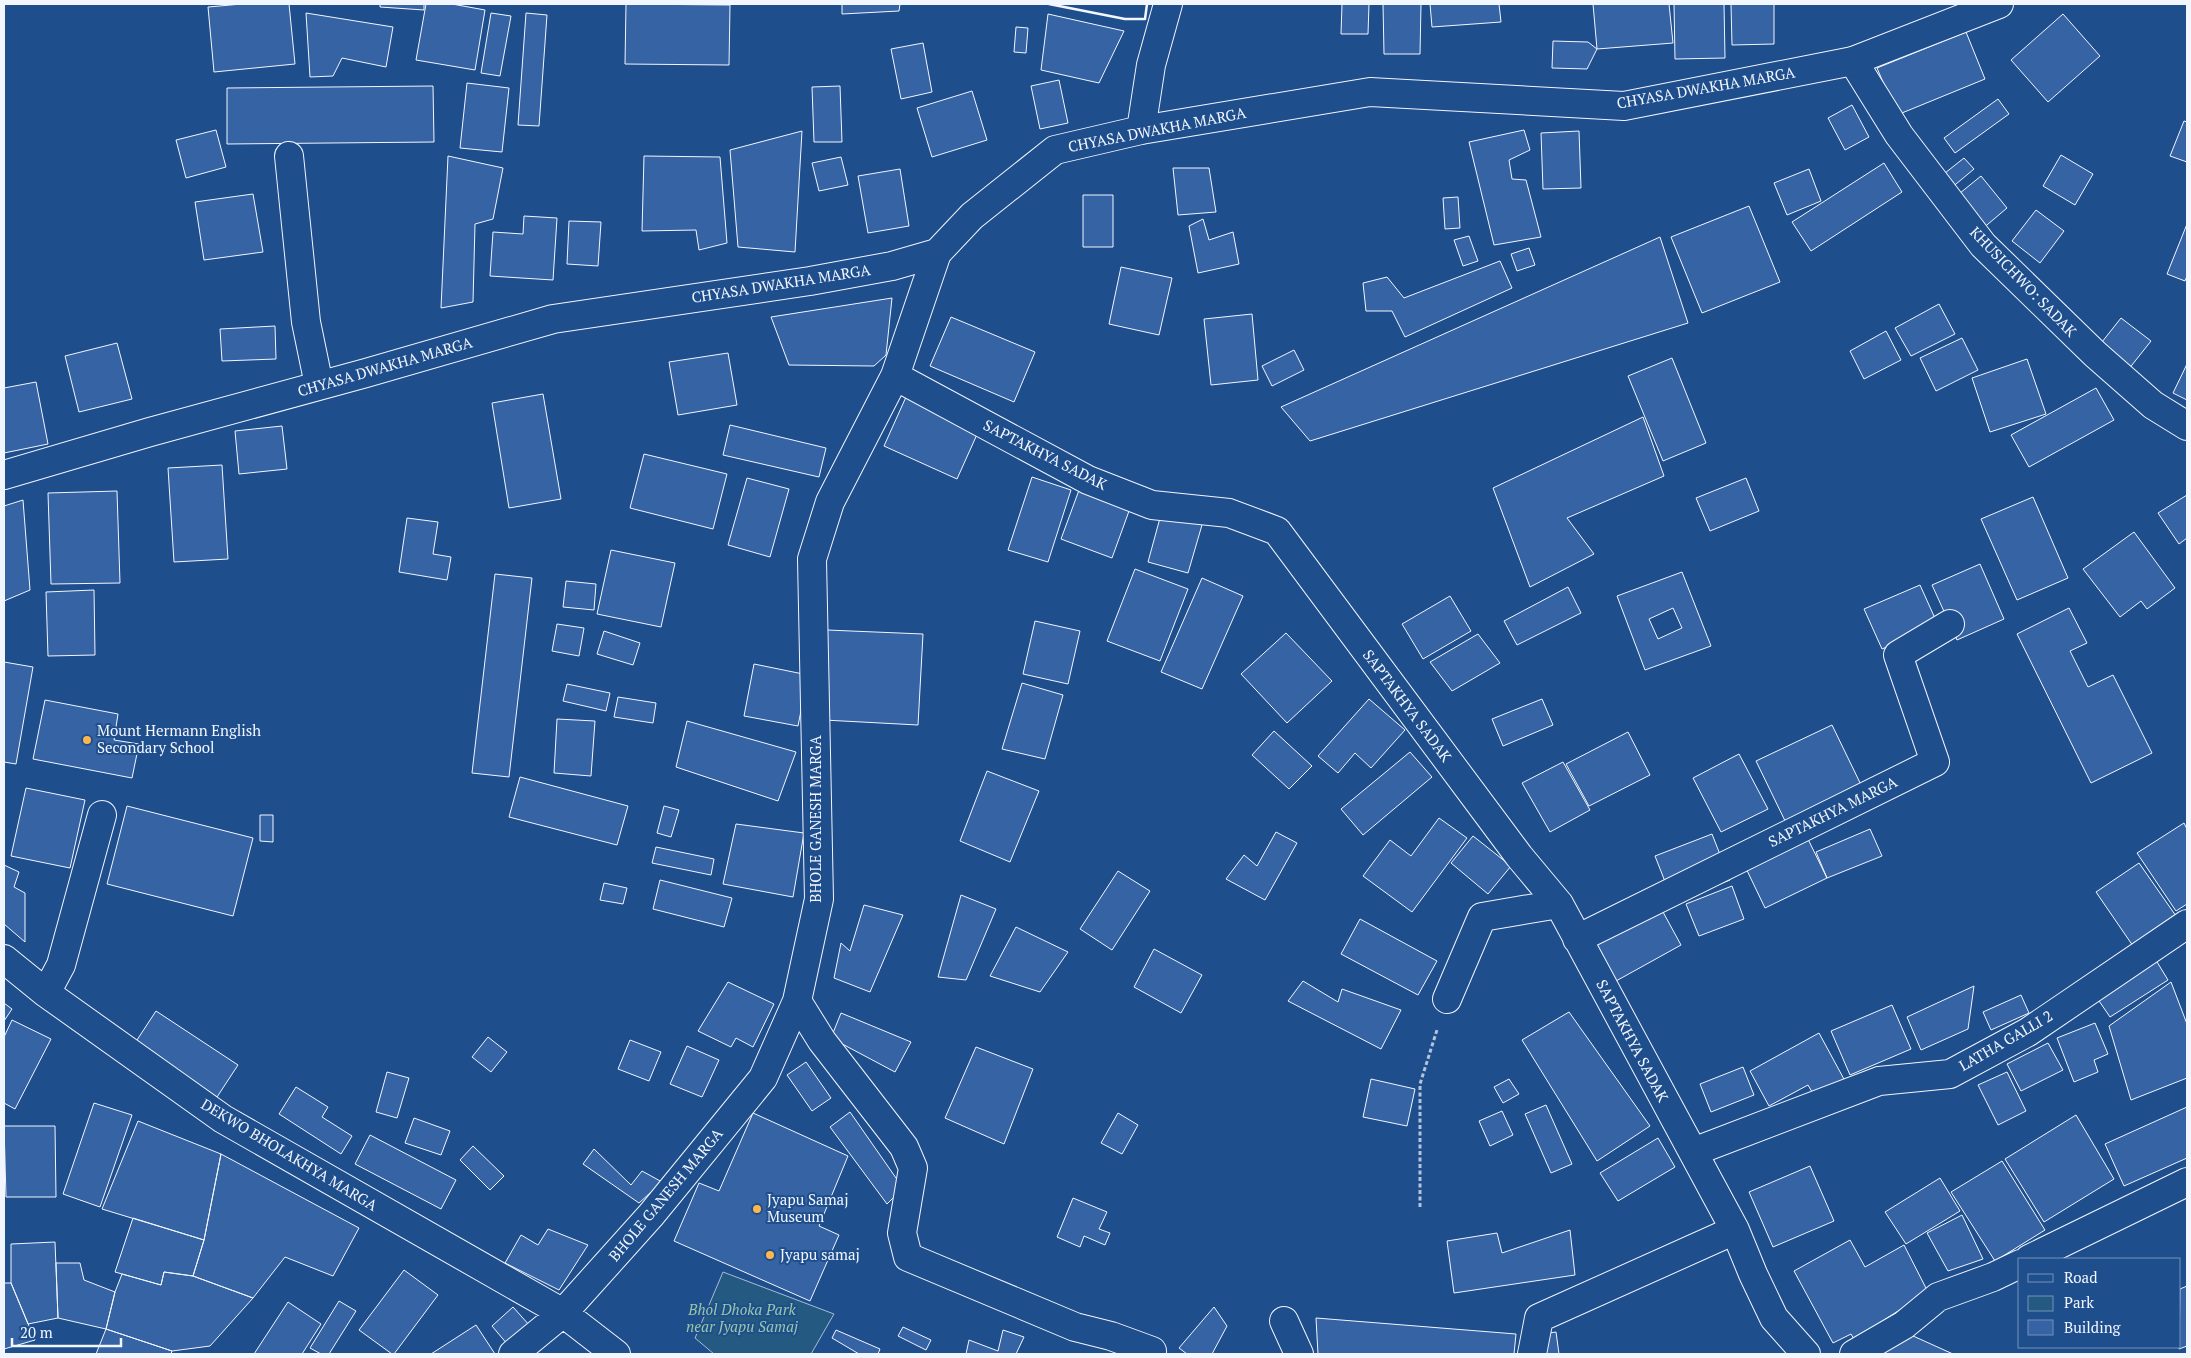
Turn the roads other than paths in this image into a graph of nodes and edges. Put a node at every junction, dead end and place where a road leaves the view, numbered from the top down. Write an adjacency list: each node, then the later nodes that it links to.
1 (1168, 4): 4 (street)
2 (1999, 4): 3 (street, CHYASA DWAKHA MARGA)
3 (1853, 61): 4 (street, CHYASA DWAKHA MARGA); 9 (street, KHUSICHWO: SADAK)
4 (1141, 130): 6 (street, CHYASA DWAKHA MARGA)
5 (289, 156): 8 (street)
6 (937, 253): 7 (street); 8 (street, CHYASA DWAKHA MARGA)
7 (895, 376): 13 (street, SAPTAKHYA SADAK); 19 (street, BHOLE GANESH MARGA)
8 (319, 385): 10 (street, CHYASA DWAKHA MARGA)
9 (2187, 426)
10 (4, 475)
11 (1950, 624): 15 (street, SAPTAKHYA MARGA)
12 (102, 815): 17 (street)
13 (1559, 904): 15 (street, SAPTAKHYA SADAK); 18 (street)
14 (2187, 924): 20 (street, LATHA GALLI 2)
15 (1578, 939): 20 (street, SAPTAKHYA SADAK)
16 (4, 958): 17 (street, DEKWO BHOLAKHYA MARGA)
17 (46, 993): 25 (street, DEKWO BHOLAKHYA MARGA)
18 (1447, 999)
19 (797, 1001): 25 (street, BHOLE GANESH MARGA); 27 (street)
20 (1693, 1152): 22 (street, SAPTAKHYA SADAK)
21 (2187, 1182): 23 (street)
22 (1735, 1230): 31 (street); 32 (street, SAPTAKHYA SADAK)
23 (2031, 1258)
24 (2018, 1265): 33 (street)
25 (563, 1313): 28 (street, BHOLE GANESH MARGA); 29 (street, DEKWO BHOLAKHYA MARGA)
26 (1284, 1320): 30 (street)
27 (1152, 1351)
28 (513, 1354)
29 (616, 1354)
30 (1299, 1354)
31 (1532, 1354)
32 (1806, 1354)
33 (1854, 1354)

